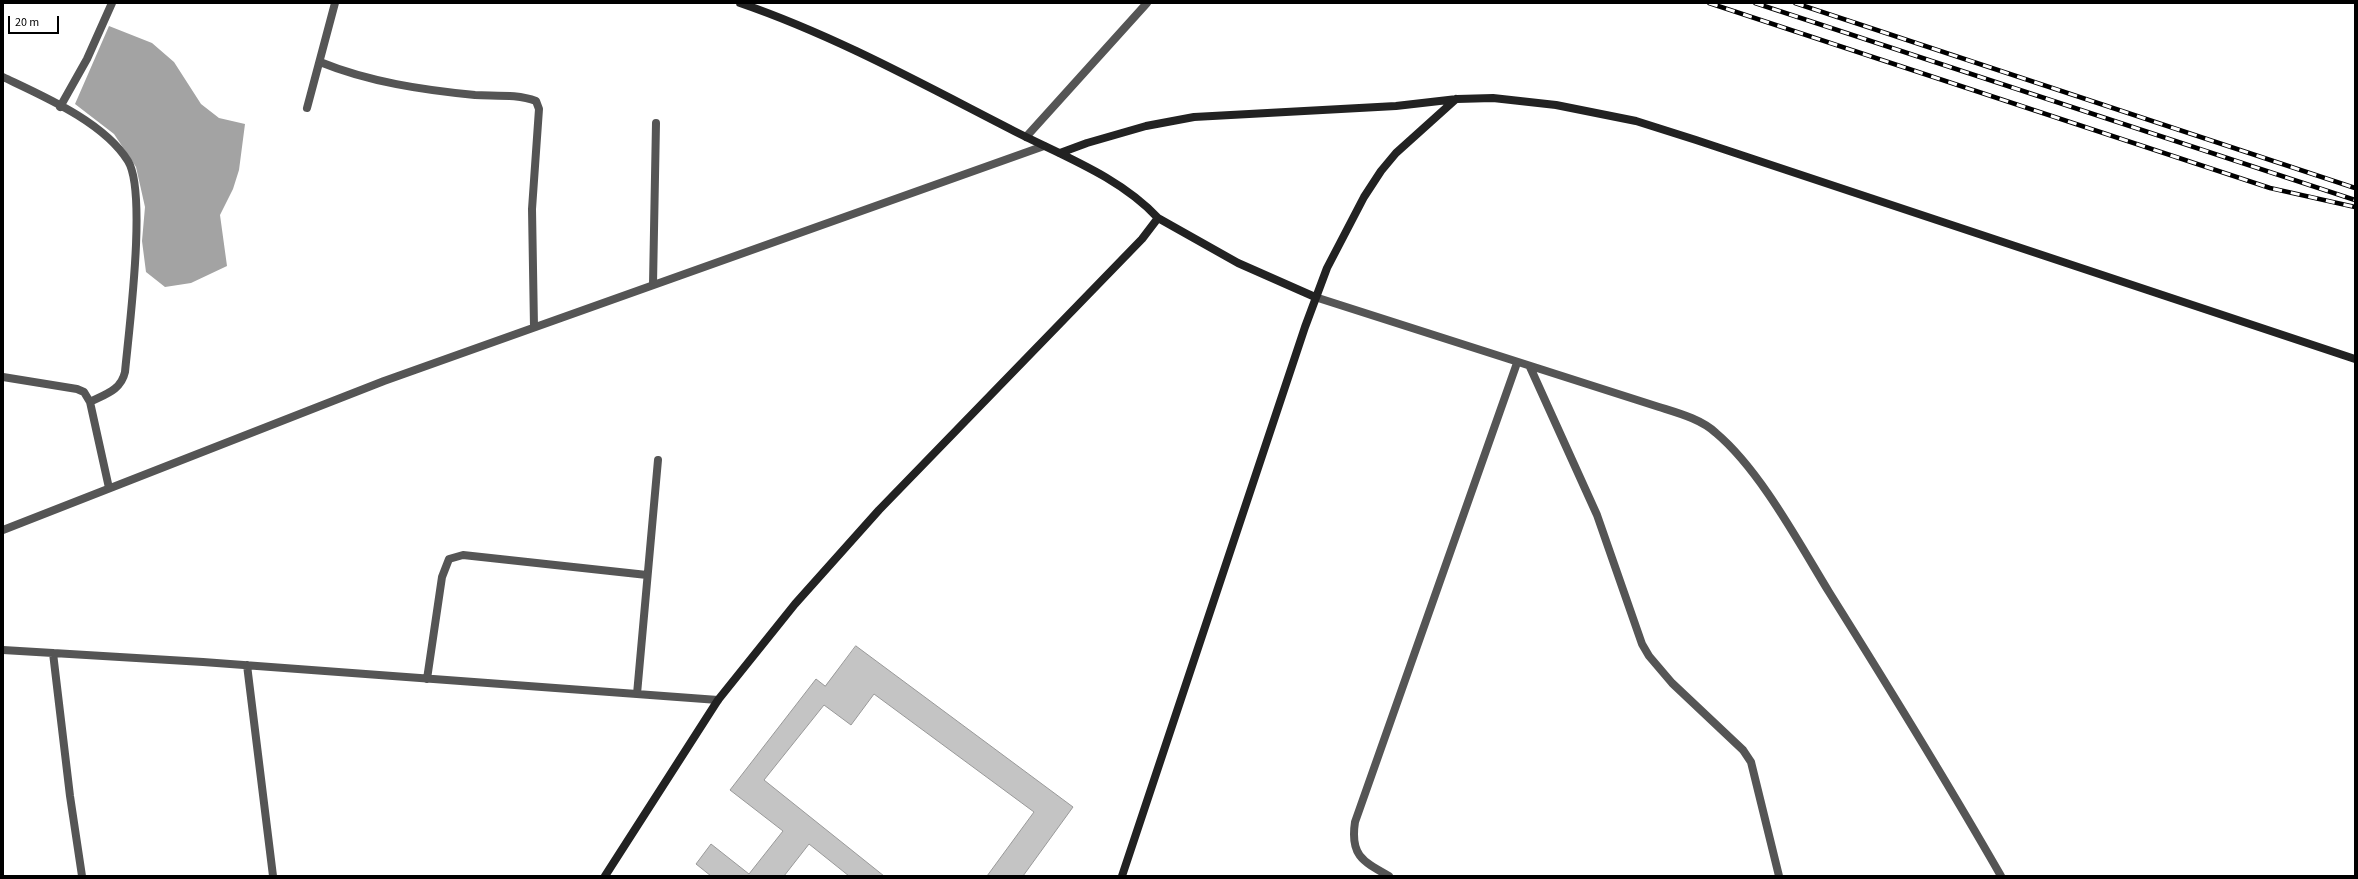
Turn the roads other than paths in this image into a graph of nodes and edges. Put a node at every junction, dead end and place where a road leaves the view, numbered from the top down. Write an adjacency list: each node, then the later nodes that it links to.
1 (112, 3): 8 (street)
2 (335, 3): 5 (street)
3 (740, 3): 11 (street)
4 (1147, 3): 11 (street)
5 (320, 62): 9 (street); 17 (street)
6 (3, 77): 8 (street)
7 (1457, 99): 13 (street); 16 (street); 18 (street)
8 (60, 107): 22 (street)
9 (307, 108)
10 (656, 123): 15 (street)
11 (1026, 137): 12 (street)
12 (1044, 146): 13 (street); 15 (street)
13 (1060, 153): 14 (street)
14 (1158, 218): 16 (street); 32 (street)
15 (653, 284): 17 (street)
16 (1315, 297): 19 (street); 36 (street)
17 (534, 327): 24 (street)
18 (2355, 359)
19 (1517, 363): 20 (street); 37 (street)
20 (1530, 367): 38 (street); 39 (street)
21 (3, 377): 22 (street)
22 (90, 402): 24 (street)
23 (658, 460): 26 (street)
24 (109, 488): 25 (street)
25 (3, 530)
26 (647, 575): 30 (street); 31 (street)
27 (3, 650): 28 (street)
28 (53, 653): 29 (street); 33 (street)
29 (247, 665): 30 (street); 34 (street)
30 (427, 679): 31 (street)
31 (637, 694): 32 (street)
32 (718, 700): 35 (street)
33 (82, 876)
34 (273, 876)
35 (605, 876)
36 (1122, 876)
37 (1389, 876)
38 (1779, 876)
39 (2001, 876)

